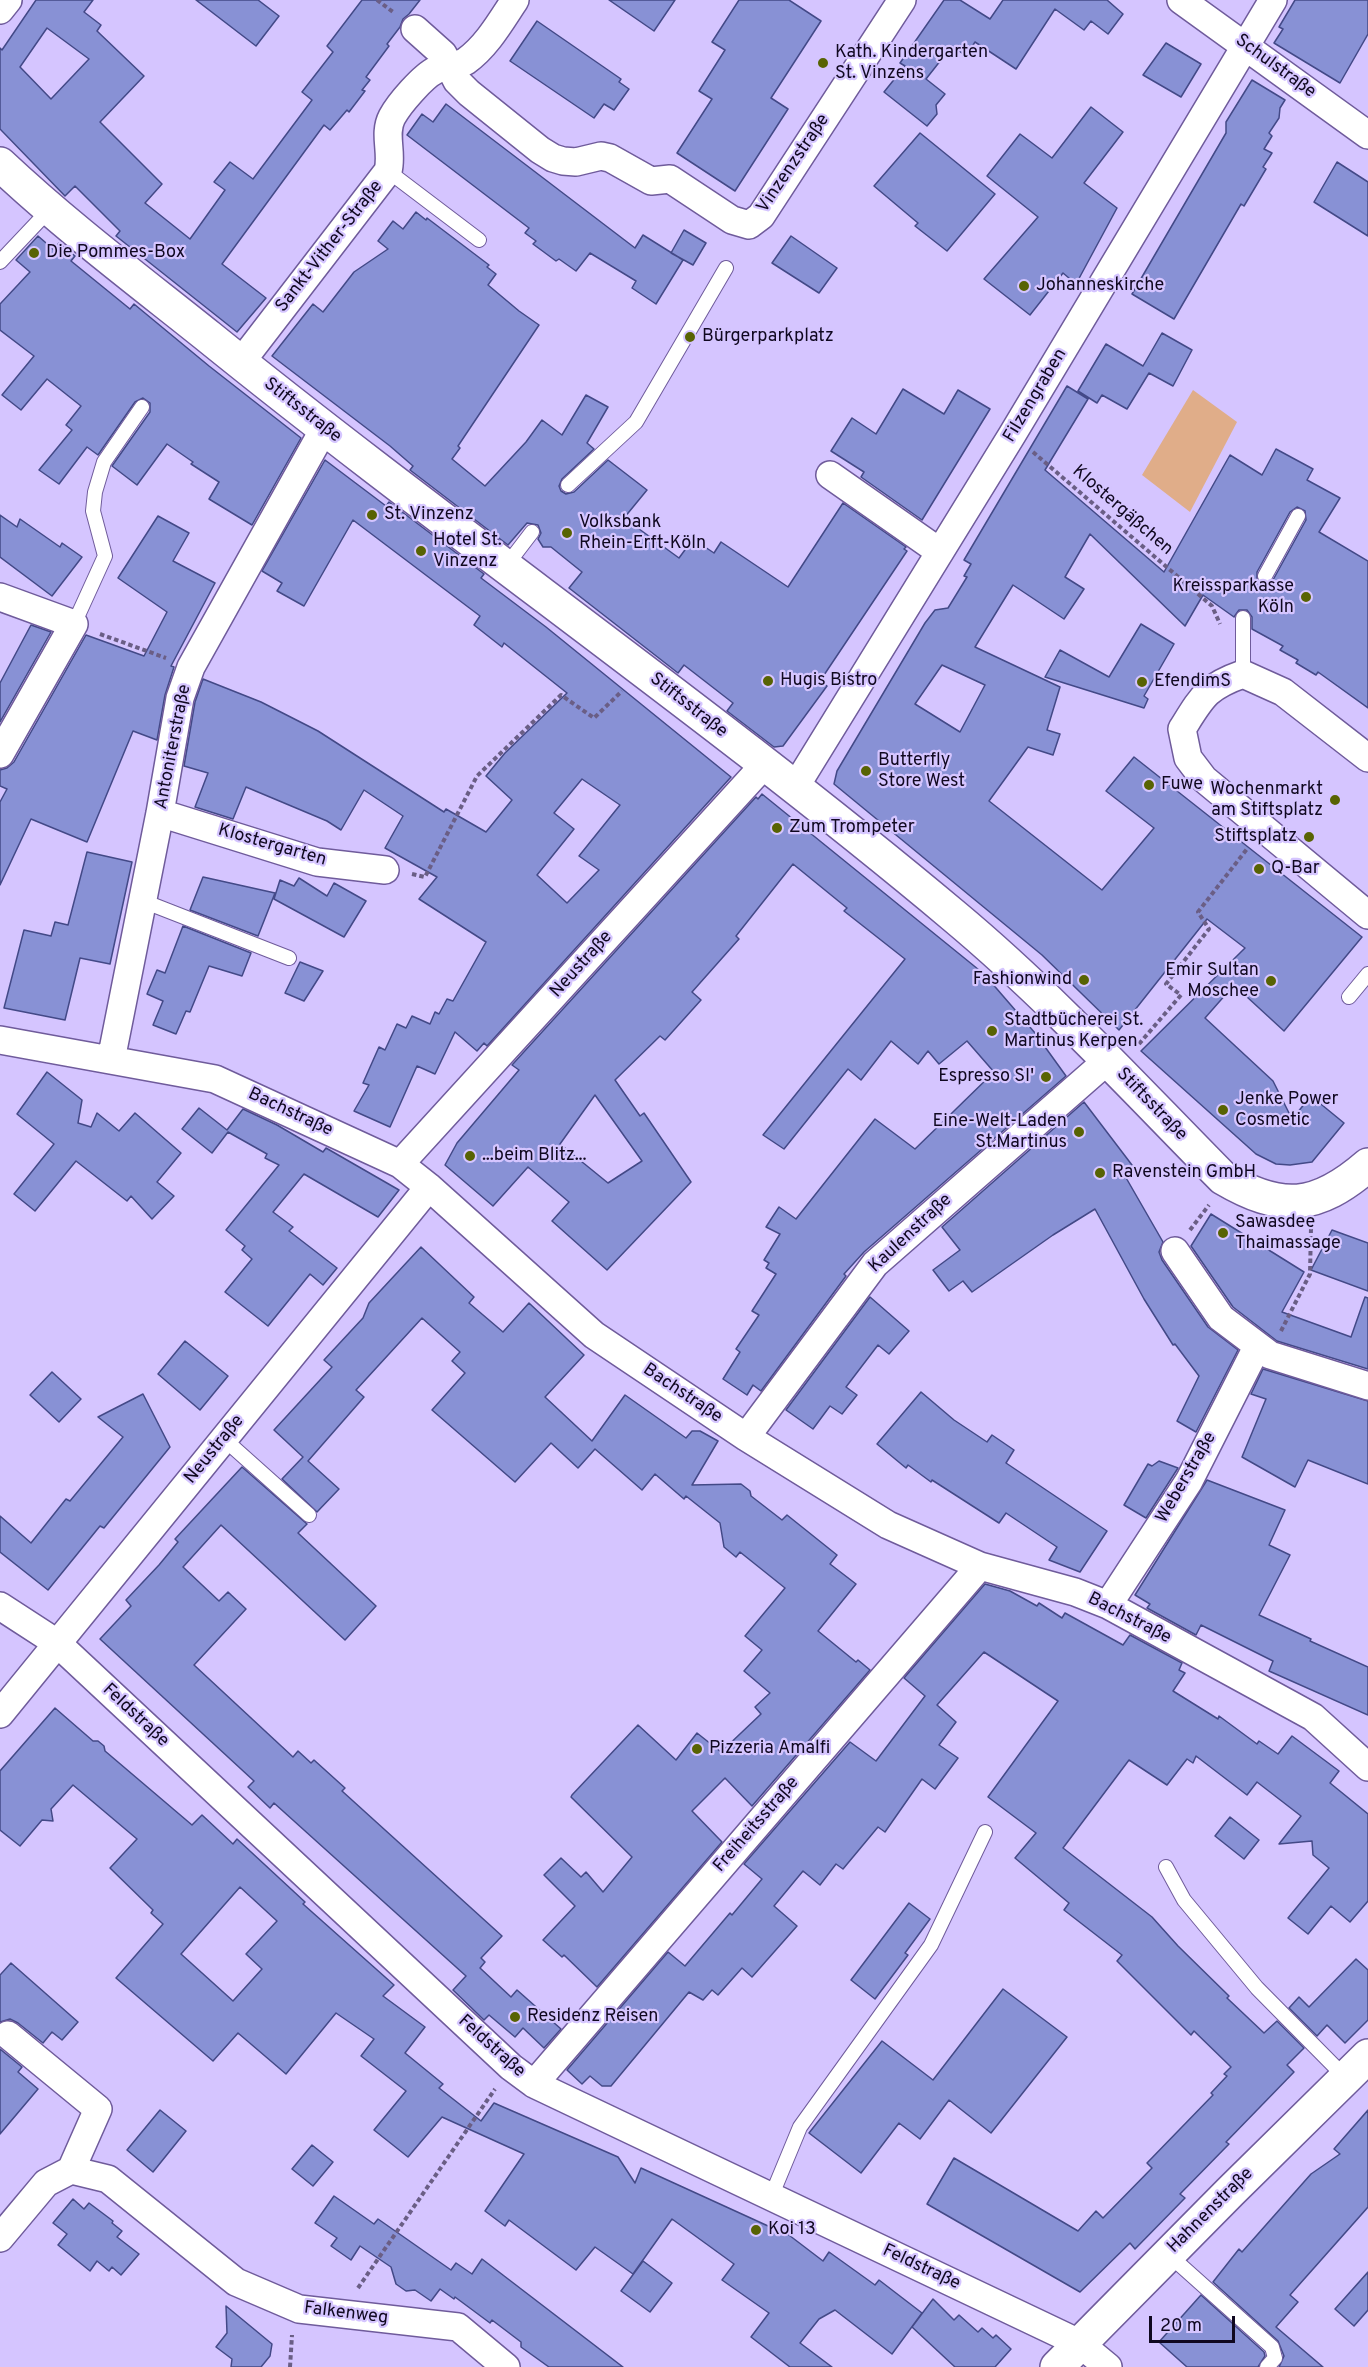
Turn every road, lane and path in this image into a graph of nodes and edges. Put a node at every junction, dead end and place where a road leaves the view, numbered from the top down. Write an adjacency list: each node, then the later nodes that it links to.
1 (8, 0): 6 (street)
2 (515, 0): 9 (street, Sankt-Vither-Straße)
3 (902, 0): 9 (street, Vinzenzstraße)
4 (1181, 0): 8 (street, Schulstraße)
5 (1273, 0): 8 (street, Filzengraben)
6 (0, 10)
7 (415, 29): 9 (street, Vinzenzstraße)
8 (1247, 46): 10 (street, Schulstraße); 20 (street, Filzengraben)
9 (449, 67): 11 (street, Sankt-Vither-Straße)
10 (1368, 135)
11 (388, 171): 14 (lane); 17 (street, Sankt-Vither-Straße)
12 (2, 172): 13 (street, Stiftsstraße)
13 (50, 209): 15 (lane); 17 (street, Stiftsstraße)
14 (479, 240)
15 (0, 262)
16 (726, 268): 22 (lane)
17 (240, 363): 19 (street, Stiftsstraße)
18 (142, 407): 30 (lane)
19 (324, 429): 26 (street, Stiftsstraße); 32 (street, Antoniterstraße)
20 (1012, 435): 25 (street, Filzengraben); 31 (path, Klostergäßchen)
21 (831, 474): 25 (street)
22 (568, 485)
23 (1298, 516): 27 (lane)
24 (532, 532): 26 (lane)
25 (940, 552): 38 (street, Filzengraben)
26 (506, 567): 33 (street, Stiftsstraße)
27 (1265, 576)
28 (0, 597): 30 (street)
29 (1243, 618): 34 (lane)
30 (74, 624): 32 (path); 35 (street)
31 (1221, 625)
32 (191, 667): 39 (street, Antoniterstraße)
33 (642, 670): 37 (street, Stiftsstraße); 41 (path)
34 (1243, 674): 36 (street); 40 (street)
35 (0, 754)
36 (1368, 758)
37 (764, 765): 38 (street, Stiftsstraße); 51 (street, Neustraße)
38 (794, 789): 50 (street, Stiftsstraße)
39 (160, 813): 41 (street, Klostergarten); 42 (street, Antoniterstraße)
40 (1264, 827): 43 (street); 48 (path)
41 (385, 870)
42 (143, 901): 44 (lane); 49 (street, Antoniterstraße)
43 (1368, 915)
44 (289, 958)
45 (1368, 974): 46 (lane)
46 (1349, 998)
47 (0, 1040): 49 (street, Bachstraße)
48 (1139, 1044)
49 (111, 1060): 51 (street, Bachstraße)
50 (1108, 1060): 52 (street, Stiftsstraße); 59 (street, Kaulenstraße)
51 (400, 1164): 53 (street, Bachstraße)
52 (1364, 1176)
53 (429, 1187): 59 (street, Bachstraße); 60 (street, Neustraße)
54 (1213, 1200): 56 (path)
55 (1311, 1225): 57 (path)
56 (1175, 1251): 57 (street)
57 (1264, 1351): 58 (street); 63 (street, Weberstraße)
58 (1368, 1386)
59 (746, 1437): 62 (street, Bachstraße)
60 (224, 1439): 61 (lane); 65 (street, Neustraße)
61 (309, 1515)
62 (980, 1566): 63 (street, Bachstraße); 73 (street, Freiheitsstraße)
63 (1108, 1605): 67 (street, Bachstraße)
64 (0, 1606): 65 (street, Feldstraße)
65 (57, 1643): 66 (street, Neustraße); 71 (street, Feldstraße)
66 (0, 1714)
67 (1368, 1767)
68 (985, 1832): 75 (lane)
69 (1166, 1867): 72 (lane)
70 (8, 2035): 74 (street)
71 (511, 2067): 73 (street, Feldstraße); 78 (path)
72 (1357, 2067): 77 (street, Hahnenstraße)
73 (534, 2084): 75 (street, Feldstraße)
74 (71, 2170): 76 (street); 78 (street, Falkenweg)
75 (771, 2197): 79 (street, Feldstraße)
76 (0, 2238)
77 (1168, 2254): 79 (street, Hahnenstraße); 83 (lane)
78 (340, 2313): 80 (street, Falkenweg)
79 (1079, 2343): 81 (street, Hahnenstraße); 82 (street, Feldstraße)
80 (506, 2367)
81 (1057, 2367)
82 (1108, 2367)
83 (1267, 2367)

